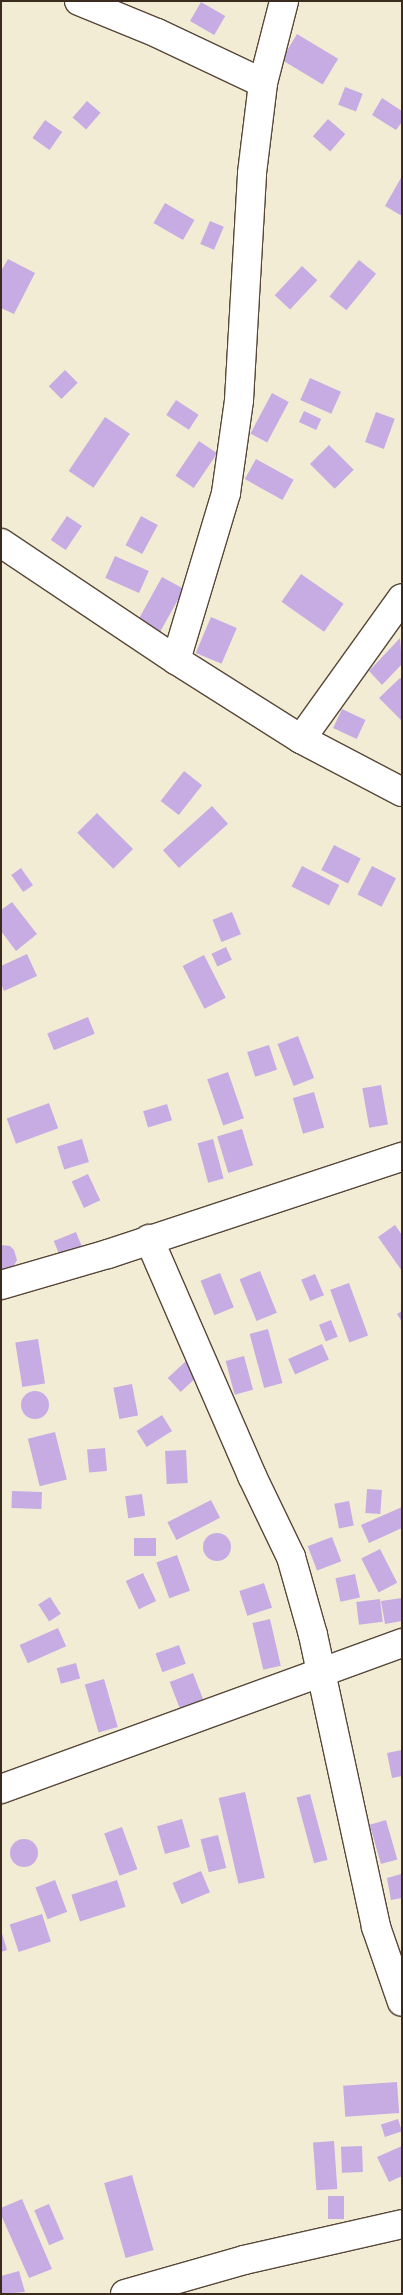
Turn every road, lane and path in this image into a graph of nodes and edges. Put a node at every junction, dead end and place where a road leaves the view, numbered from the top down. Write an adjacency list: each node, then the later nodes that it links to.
1 (79, 1): 3 (street)
2 (284, 1): 3 (street)
3 (263, 83): 6 (street)
4 (1, 543): 6 (street)
5 (402, 598): 7 (street)
6 (176, 660): 7 (street)
7 (300, 739): 8 (street)
8 (402, 792)
9 (402, 1157): 10 (street)
10 (149, 1239): 11 (street); 13 (street)
11 (1, 1285)
12 (402, 1642): 13 (street)
13 (320, 1672): 14 (street); 15 (street)
14 (1, 1789)
15 (402, 2002)
16 (402, 2224): 17 (street)
17 (126, 2294)

